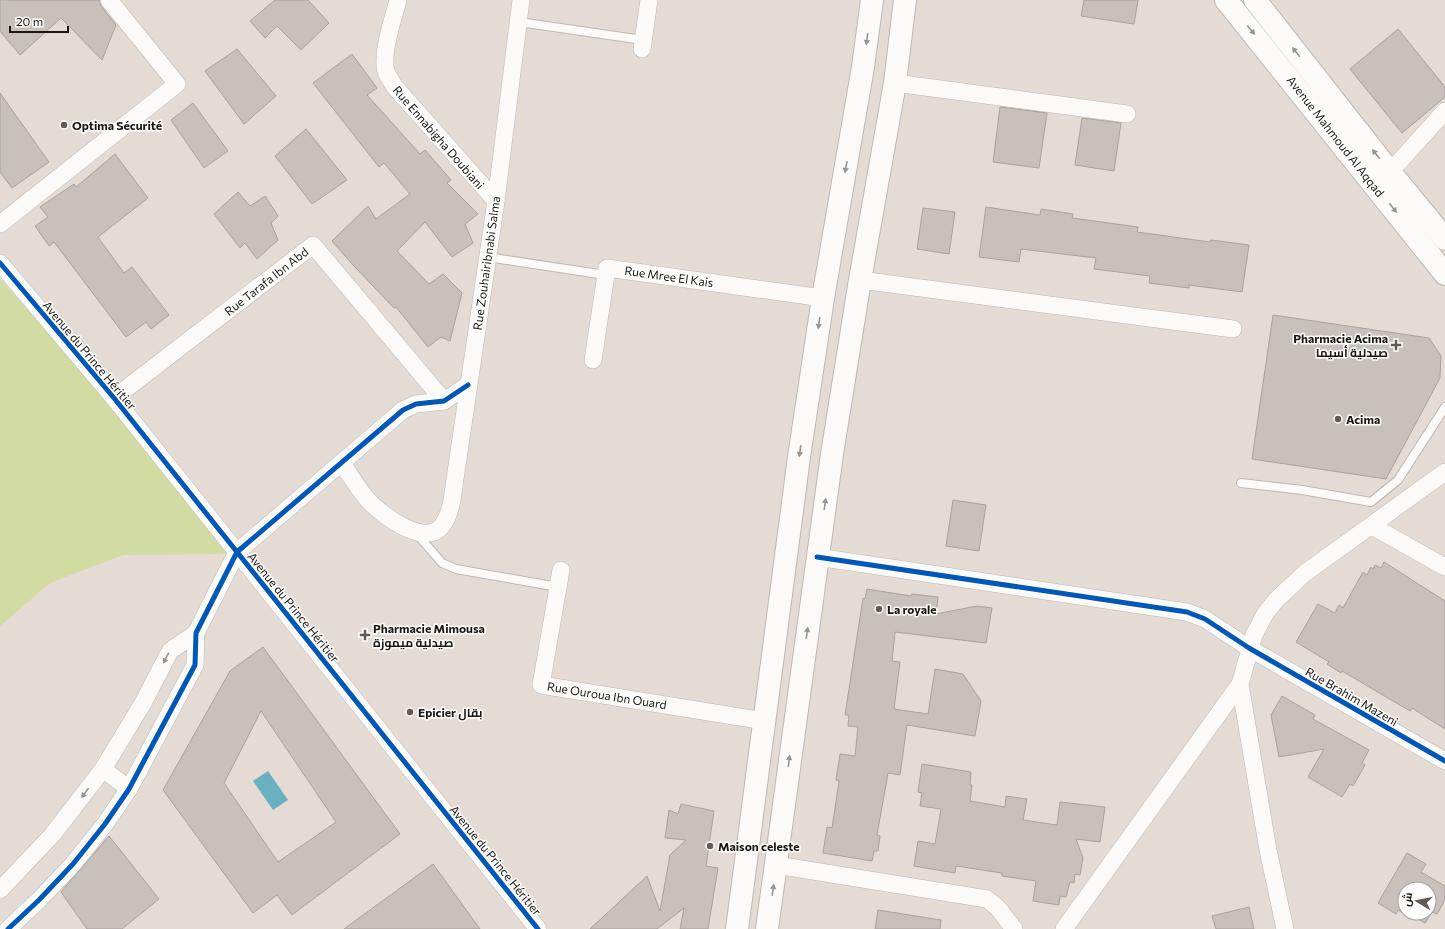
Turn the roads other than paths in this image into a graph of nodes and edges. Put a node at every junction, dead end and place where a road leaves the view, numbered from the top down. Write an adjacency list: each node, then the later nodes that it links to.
1 (109, 0): 16 (street)
2 (398, 0): 15 (street, Rue Ennabigha Doubiani)
3 (521, 0): 9 (street, Rue Zouhairibnabi Salma)
4 (649, 0): 10 (street)
5 (872, 0): 23 (main road, one-way to 23)
6 (905, 0): 11 (main road)
7 (1226, 0): 20 (main road, Avenue Mahmoud Al Aqqad, one-way to 20)
8 (1255, 0): 14 (main road, Avenue Mahmoud Al Aqqad, one-way to 8)
9 (519, 22): 10 (lane); 15 (street, Rue Zouhairibnabi Salma)
10 (642, 44)
11 (895, 83): 13 (street); 22 (main road)
12 (1445, 111): 14 (street)
13 (1127, 114)
14 (1390, 172): 17 (main road, Avenue Mahmoud Al Aqqad)
15 (496, 201): 18 (street, Rue Zouhairibnabi Salma)
16 (0, 224)
17 (1445, 239)
18 (487, 257): 21 (lane); 26 (street, Rue Zouhairibnabi Salma)
19 (0, 263): 27 (street, Avenue du Prince Héritier)
20 (1445, 274)
21 (606, 275): 23 (street, Rue Mree El Kais); 25 (street, Rue Mree El Kais)
22 (860, 280): 24 (street); 36 (main road, one-way to 22)
23 (822, 298): 43 (main road, one-way to 43)
24 (1234, 328)
25 (594, 360)
26 (468, 385): 28 (street); 34 (street, Rue Zouhairibnabi Salma)
27 (114, 398): 28 (street, Rue Tarafa Ibn Abd); 35 (street, Avenue du Prince Héritier)
28 (444, 401): 30 (street)
29 (1445, 407): 32 (lane)
30 (342, 464): 34 (street); 35 (street)
31 (1445, 472): 33 (street)
32 (1240, 483)
33 (1372, 526): 37 (street); 41 (street)
34 (415, 532): 39 (lane)
35 (237, 552): 40 (street); 50 (street, Avenue du Prince Héritier)
36 (817, 557): 41 (street, Rue Brahim Mazeni); 47 (main road, one-way to 36)
37 (1445, 567)
38 (561, 570): 39 (street, Rue Ouroua Ibn Ouard)
39 (558, 586): 43 (street, Rue Ouroua Ibn Ouard)
40 (196, 633): 45 (street, one-way to 45); 46 (street)
41 (1249, 648): 42 (street); 44 (street, Rue Brahim Mazeni)
42 (1240, 684): 54 (street); 55 (street)
43 (764, 721): 51 (main road)
44 (1445, 761)
45 (103, 769): 46 (street); 48 (street, one-way to 48)
46 (129, 789): 49 (street)
47 (776, 865): 52 (main road, one-way to 47); 53 (street)
48 (0, 890)
49 (8, 929)
50 (538, 929)
51 (737, 929)
52 (767, 929)
53 (1014, 929)
54 (1064, 929)
55 (1285, 929)

